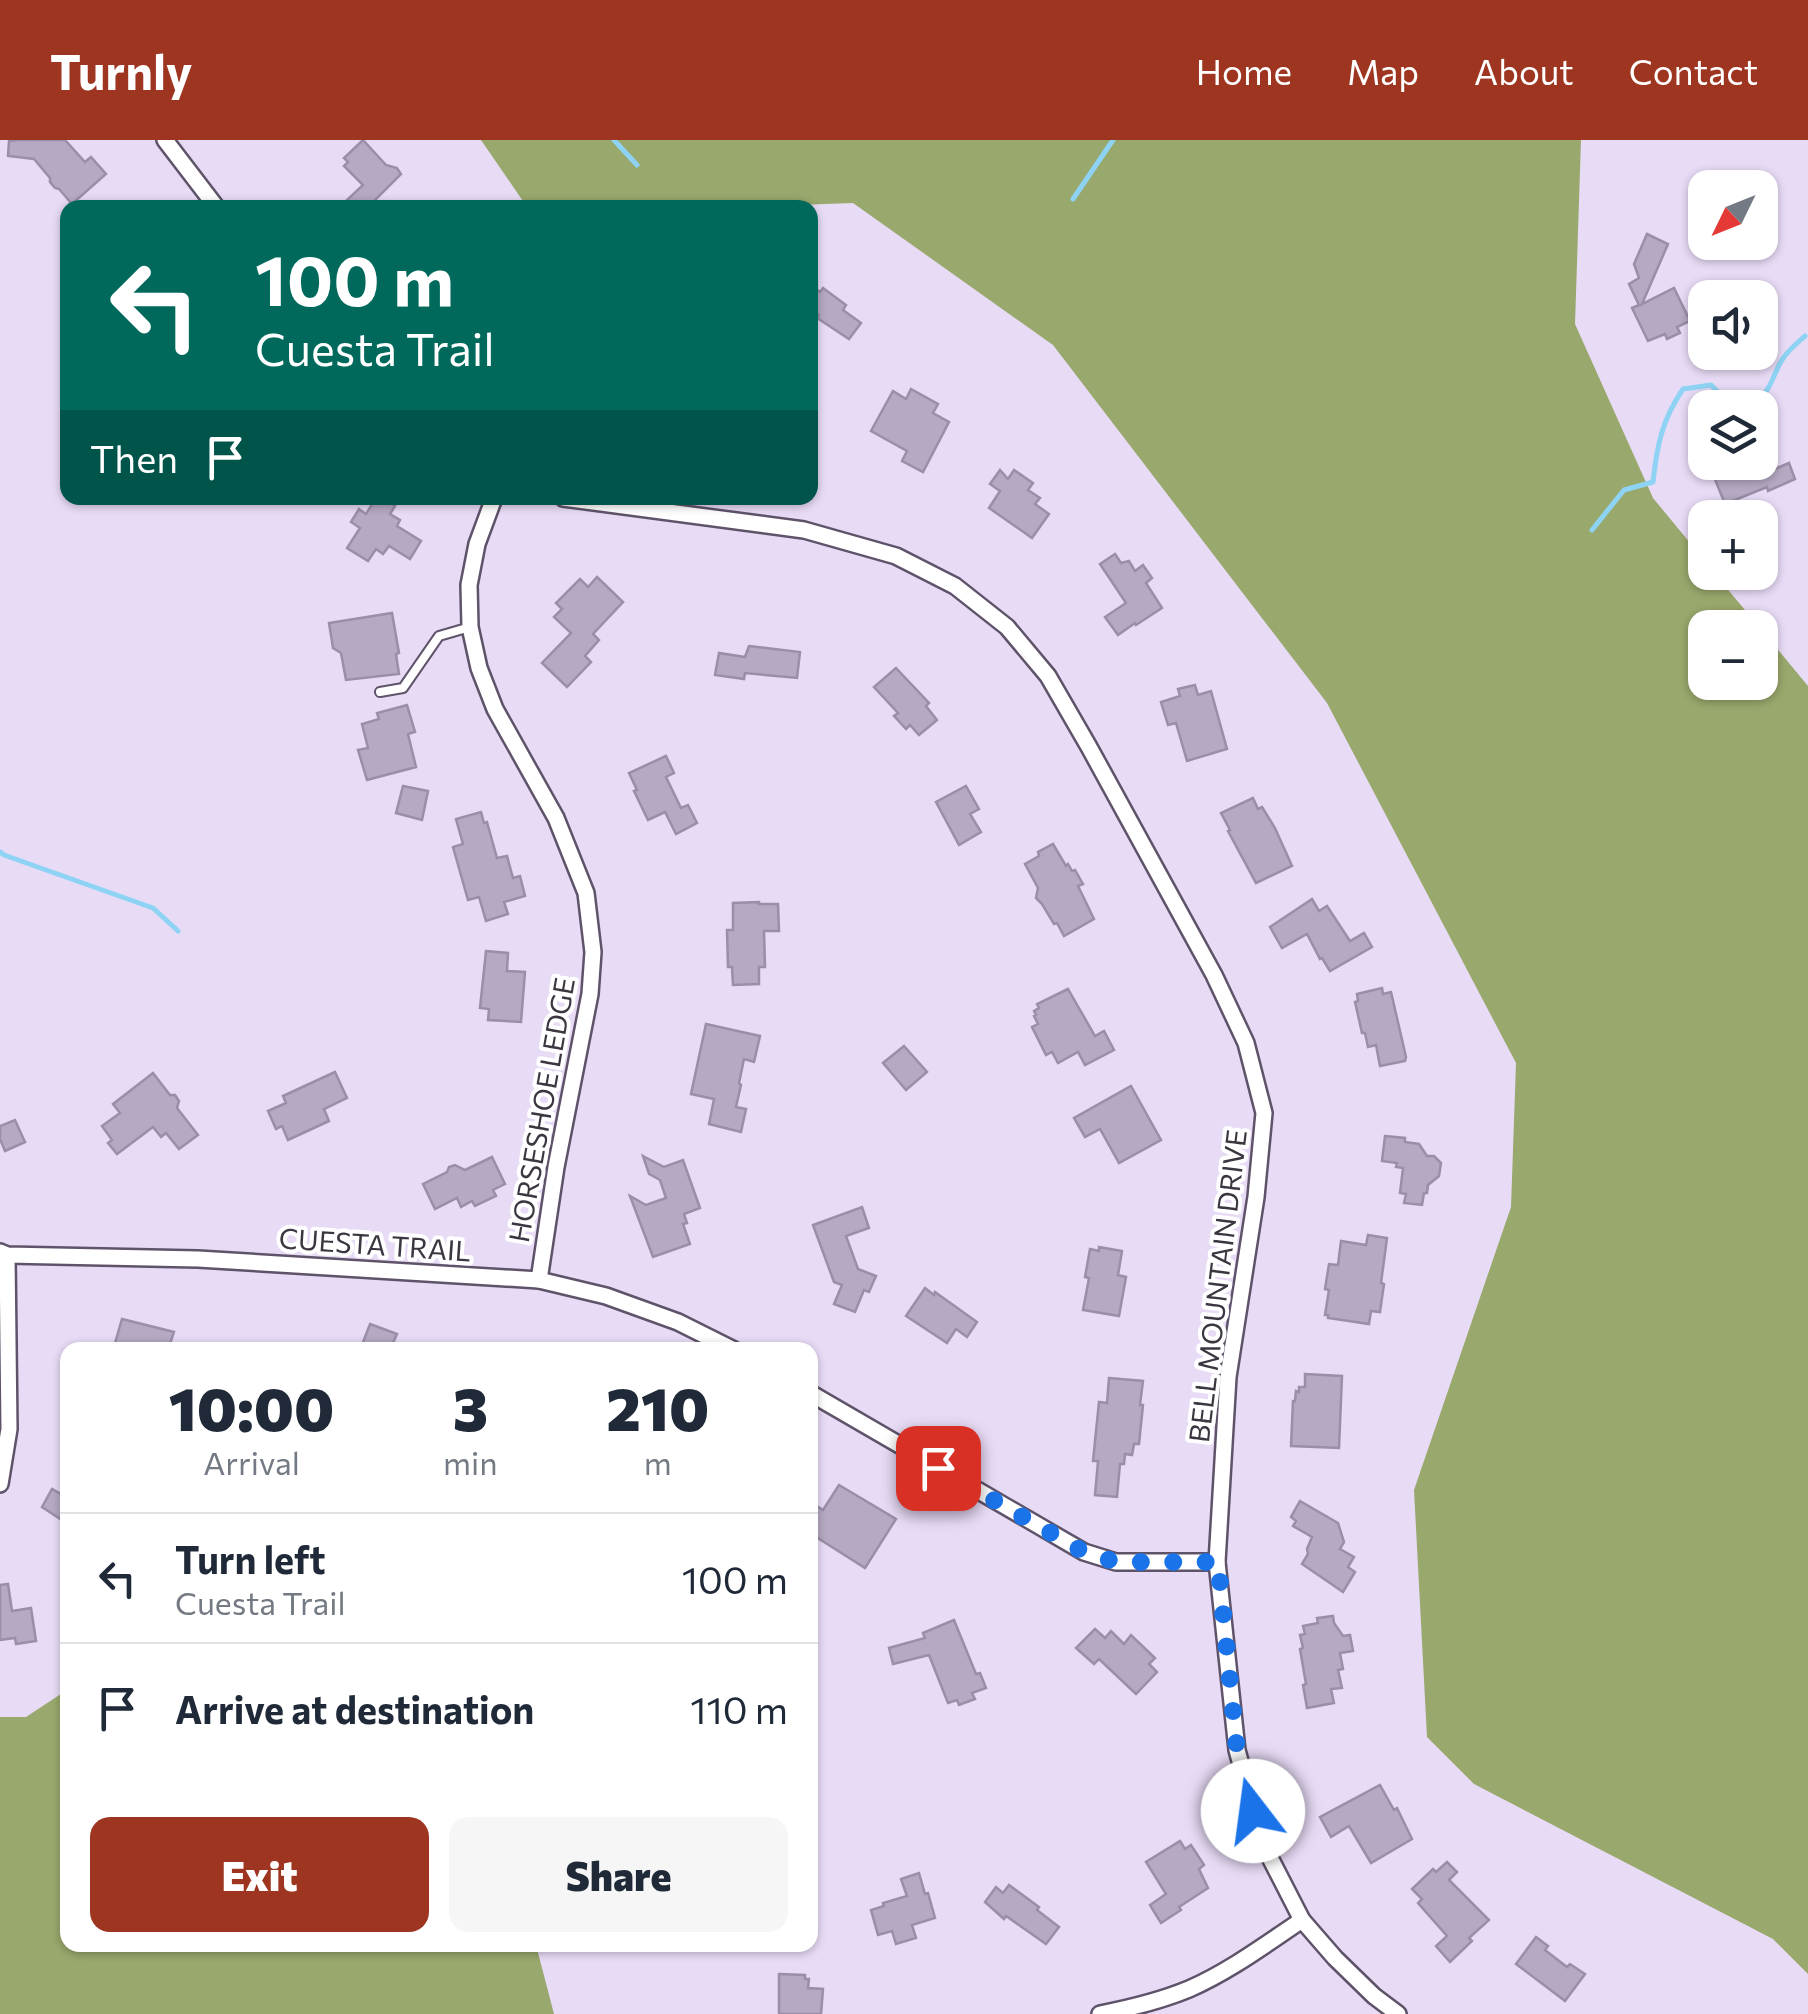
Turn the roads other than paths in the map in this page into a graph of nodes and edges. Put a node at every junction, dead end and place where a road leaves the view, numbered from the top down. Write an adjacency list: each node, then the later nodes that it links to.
1 (166, 140): 2 (street)
2 (211, 200)
3 (492, 505): 5 (street, HORSESHOE LEDGE)
4 (615, 505): 12 (street, BELL MOUNTAIN DRIVE)
5 (470, 627): 6 (lane); 8 (street, HORSESHOE LEDGE)
6 (380, 692)
7 (4, 1254): 8 (street, CUESTA TRAIL); 11 (street)
8 (539, 1280): 9 (street, CUESTA TRAIL)
9 (718, 1342)
10 (818, 1398): 12 (street)
11 (0, 1484)
12 (1218, 1562): 13 (street, BELL MOUNTAIN DRIVE)
13 (1302, 1920): 14 (street); 15 (street, BELL MOUNTAIN DRIVE)
14 (1100, 2014)
15 (1398, 2014)

